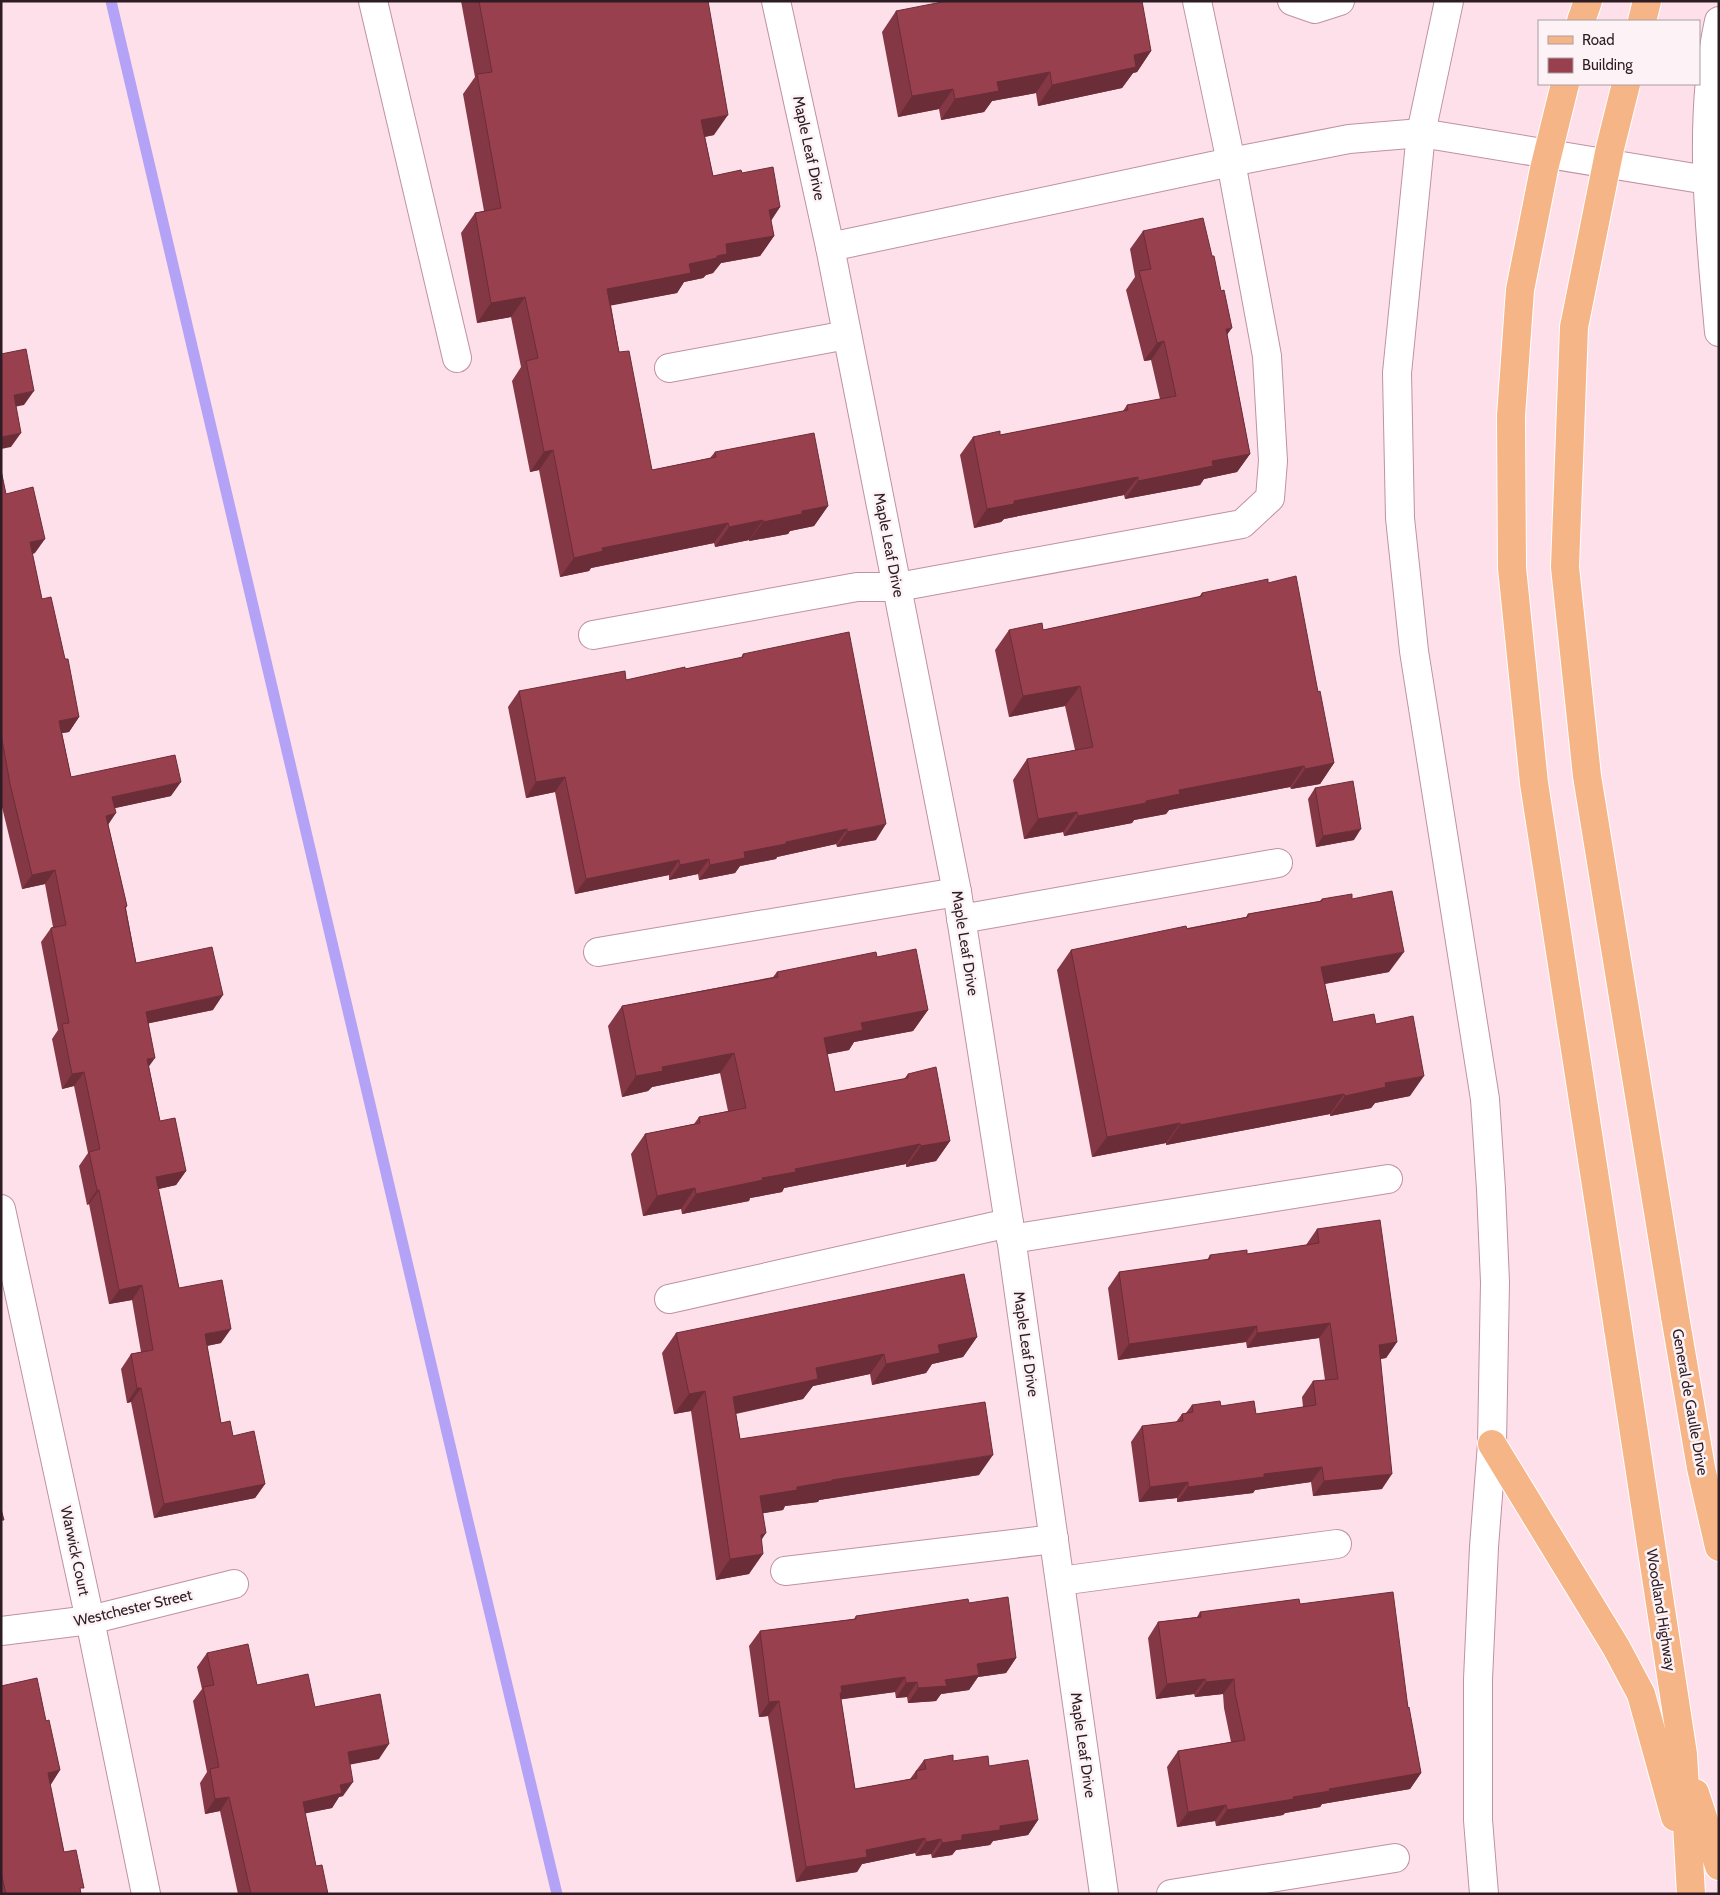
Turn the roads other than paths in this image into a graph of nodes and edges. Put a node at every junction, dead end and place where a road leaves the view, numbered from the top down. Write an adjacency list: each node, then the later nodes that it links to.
1 (372, 1): 21 (street)
2 (776, 1): 17 (street, Maple Leaf Drive)
3 (1197, 1): 15 (street)
4 (1292, 1): 5 (street)
5 (1340, 1)
6 (1449, 1): 14 (street)
7 (1588, 1): 9 (main road)
8 (1647, 1): 10 (main road)
9 (1581, 20)
10 (1642, 20)
11 (1719, 20): 16 (street)
12 (1565, 85): 42 (main road, Woodland Highway, bridge)
13 (1626, 85): 36 (main road, General de Gaulle Drive, bridge)
14 (1421, 133): 15 (street); 16 (street); 33 (street)
15 (1231, 162): 17 (street); 23 (street)
16 (1707, 180): 18 (street)
17 (830, 247): 20 (street, Maple Leaf Drive)
18 (1717, 289): 19 (street)
19 (1719, 332)
20 (847, 335): 22 (street); 23 (street, Maple Leaf Drive)
21 (457, 358)
22 (669, 368)
23 (898, 588): 24 (street); 26 (street, Maple Leaf Drive)
24 (593, 635)
25 (1278, 863): 27 (street)
26 (956, 892): 27 (street, Maple Leaf Drive); 28 (street)
27 (961, 919): 31 (street, Maple Leaf Drive)
28 (598, 952)
29 (1388, 1179): 31 (street)
30 (1, 1209): 40 (street, Warwick Court)
31 (1010, 1231): 32 (street); 34 (street, Maple Leaf Drive)
32 (669, 1299)
33 (1492, 1444): 45 (main road); 49 (street)
34 (1054, 1539): 37 (street); 38 (street, Maple Leaf Drive)
35 (1337, 1544): 38 (street)
36 (1719, 1547)
37 (785, 1571)
38 (1060, 1581): 47 (street, Maple Leaf Drive)
39 (234, 1584): 40 (street, Westchester Street)
40 (90, 1620): 41 (street, Westchester Street); 46 (street, Warwick Court)
41 (1, 1631)
42 (1683, 1754): 44 (main road); 45 (main road, Woodland Highway)
43 (1395, 1858): 48 (street)
44 (1719, 1866)
45 (1691, 1882)
46 (146, 1894)
47 (1104, 1894)
48 (1172, 1894)
49 (1484, 1894)

